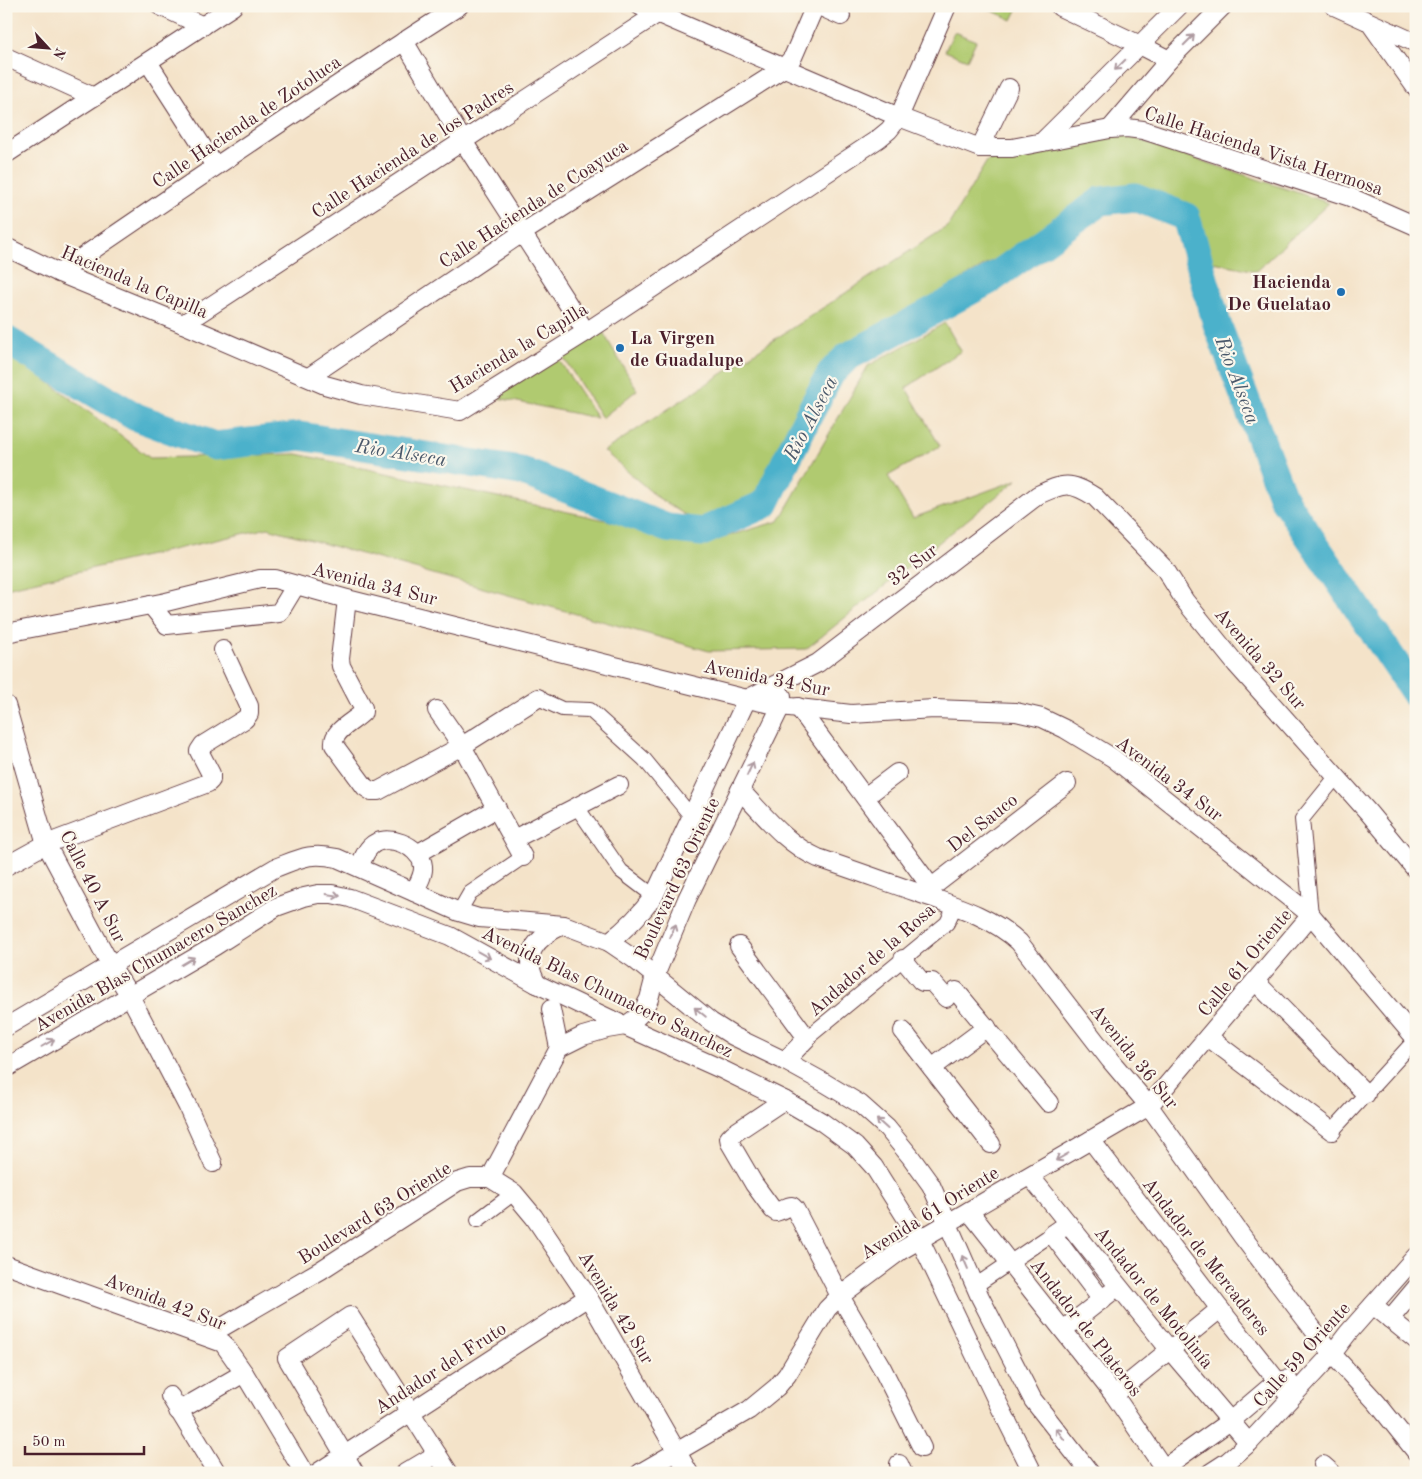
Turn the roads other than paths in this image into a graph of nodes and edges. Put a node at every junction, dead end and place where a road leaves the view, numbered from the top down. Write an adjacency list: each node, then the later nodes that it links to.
1 (160, 6): 14 (street)
2 (233, 6): 14 (street)
3 (459, 6): 15 (street, Calle Hacienda de Zotoluca)
4 (640, 6): 11 (street, Calle Hacienda Vista Hermosa)
5 (817, 6): 12 (street); 21 (street)
6 (947, 6): 25 (street, Hacienda la Capilla)
7 (1179, 6): 17 (street)
8 (1223, 6): 19 (street, one-way to 8)
9 (1334, 6): 13 (street)
10 (1060, 7): 17 (street)
11 (659, 10): 21 (street, Calle Hacienda Vista Hermosa); 27 (street, Calle Hacienda de los Padres)
12 (841, 16)
13 (1370, 23): 16 (street); 23 (street)
14 (203, 26): 20 (street)
15 (404, 41): 27 (street); 31 (street, Calle Hacienda de Zotoluca)
16 (1416, 43)
17 (1140, 45): 19 (street); 28 (street, one-way to 28)
18 (6, 57): 24 (street)
19 (1169, 60): 26 (street)
20 (148, 62): 24 (street); 31 (street)
21 (784, 68): 25 (street, Calle Hacienda Vista Hermosa); 33 (street, Calle Hacienda de Coayuca)
22 (1009, 88): 29 (street)
23 (1416, 88)
24 (94, 98): 30 (street)
25 (899, 117): 29 (street, Calle Hacienda Vista Hermosa); 37 (street, Hacienda la Capilla)
26 (1110, 129): 28 (street, Calle Hacienda Vista Hermosa); 32 (street, Calle Hacienda Vista Hermosa)
27 (463, 141): 33 (street); 36 (street, Calle Hacienda de los Padres)
28 (1042, 142): 29 (street, Calle Hacienda Vista Hermosa)
29 (980, 148)
30 (6, 154)
31 (215, 166): 35 (street, Calle Hacienda de Zotoluca)
32 (1416, 226)
33 (522, 233): 37 (street); 38 (street, Calle Hacienda de Coayuca)
34 (6, 247): 35 (street, Hacienda la Capilla)
35 (59, 273): 36 (street, Hacienda la Capilla)
36 (183, 324): 38 (street, Hacienda la Capilla)
37 (586, 332): 38 (street, Hacienda la Capilla)
38 (309, 377)
39 (1068, 484): 45 (street, 32 Sur); 53 (street, Avenida 32 Sur)
40 (296, 585): 41 (street, Avenida 34 Sur); 42 (street, Avenida 34 Sur); 42 (street)
41 (347, 599): 47 (street, Avenida 34 Sur); 51 (street)
42 (151, 605): 43 (street, Avenida 34 Sur)
43 (6, 633)
44 (223, 650): 62 (street)
45 (783, 681): 47 (street, 32 Sur); 48 (street)
46 (538, 698): 51 (street); 60 (street)
47 (747, 699): 48 (street, Avenida 34 Sur); 60 (street, Boulevard 63 Oriente)
48 (789, 706): 56 (street, Boulevard 63 Oriente, one-way to 48); 57 (street); 73 (street, Avenida 34 Sur)
49 (7, 710): 62 (street, Calle 40 A Sur)
50 (437, 710): 51 (street)
51 (462, 746): 59 (street)
52 (897, 772): 57 (street)
53 (1337, 776): 67 (street, Avenida 32 Sur); 73 (street, Calle 61 Oriente)
54 (1067, 783): 68 (street, Del Sauco)
55 (619, 785): 58 (street)
56 (740, 790): 68 (street, Avenida 36 Sur); 79 (street, Boulevard 63 Oriente, one-way to 56)
57 (865, 797): 68 (street)
58 (577, 807): 61 (street); 70 (street)
59 (497, 808): 61 (street); 63 (street)
60 (691, 816): 70 (street, Boulevard 63 Oriente)
61 (514, 839): 64 (street)
62 (46, 844): 65 (street); 78 (street, Calle 40 A Sur)
63 (418, 854): 66 (street); 69 (street)
64 (523, 857): 72 (street)
65 (6, 866)
66 (359, 867): 69 (street, Avenida Blas Chumacero Sanchez); 78 (street, Avenida Blas Chumacero Sanchez)
67 (1416, 870)
68 (927, 891): 71 (street, Avenida 36 Sur)
69 (414, 892): 72 (street, Avenida Blas Chumacero Sanchez)
70 (654, 896): 75 (street, Boulevard 63 Oriente)
71 (955, 906): 77 (street, Andador de la Rosa); 98 (street, Avenida 36 Sur)
72 (459, 912): 74 (street, Avenida Blas Chumacero Sanchez)
73 (1311, 915): 80 (street, Calle 61 Oriente); 90 (street, Avenida 34 Sur)
74 (564, 925): 75 (street, Avenida Blas Chumacero Sanchez); 81 (street)
75 (609, 942): 79 (street, Avenida Blas Chumacero Sanchez)
76 (739, 946): 89 (street)
77 (903, 959): 86 (street); 89 (street, Andador de la Rosa)
78 (110, 964): 82 (street, Calle 40 A Sur); 85 (street, Avenida Blas Chumacero Sanchez)
79 (655, 976): 84 (street, Boulevard 63 Oriente); 92 (street, Avenida Blas Chumacero Sanchez, one-way to 79)
80 (1255, 981): 88 (street, Calle 61 Oriente); 95 (street)
81 (537, 984): 82 (street, Avenida Blas Chumacero Sanchez, one-way to 81); 84 (street, Avenida Blas Chumacero Sanchez)
82 (130, 996): 93 (street, Avenida Blas Chumacero Sanchez, one-way to 82); 102 (street, Calle 40 A Sur)
83 (551, 1009): 91 (street)
84 (625, 1026): 91 (street); 96 (street, Avenida Blas Chumacero Sanchez)
85 (6, 1027)
86 (987, 1027): 94 (street); 97 (street)
87 (903, 1031): 94 (street)
88 (1208, 1037): 98 (street, Calle 61 Oriente); 99 (street)
89 (807, 1038): 92 (street)
90 (1416, 1039): 95 (street)
91 (559, 1048): 104 (street)
92 (785, 1061): 109 (street, Avenida Blas Chumacero Sanchez, one-way to 92)
93 (6, 1068)
94 (932, 1068): 101 (street)
95 (1366, 1094): 99 (street)
96 (784, 1100): 111 (street, Avenida Blas Chumacero Sanchez); 118 (street)
97 (1049, 1103)
98 (1149, 1106): 100 (street, Avenida 61 Oriente); 128 (street, Avenida 36 Sur)
99 (1332, 1131)
100 (1091, 1140): 103 (street, Avenida 61 Oriente, one-way to 103); 122 (street, Andador de Mercaderes)
101 (991, 1144)
102 (213, 1163)
103 (1030, 1176): 106 (street, Avenida 61 Oriente); 108 (street, Andador de Motolinía)
104 (490, 1178): 105 (street, Avenida 42 Sur); 125 (street, Boulevard 63 Oriente)
105 (514, 1194): 107 (street); 119 (street, Avenida 42 Sur)
106 (969, 1211): 109 (street, Avenida 61 Oriente); 113 (street, Andador de Plateros)
107 (478, 1220)
108 (1068, 1223): 110 (street); 116 (street, Andador de Motolinía)
109 (948, 1224): 111 (street, Avenida 61 Oriente); 115 (street, Avenida Blas Chumacero Sanchez, one-way to 109)
110 (1052, 1234): 113 (street); 120 (street)
111 (920, 1240): 118 (street, Avenida 61 Oriente); 153 (street, Avenida Blas Chumacero Sanchez)
112 (1416, 1256): 121 (street, Calle 59 Oriente)
113 (1010, 1262): 115 (street); 124 (street, Andador de Plateros)
114 (6, 1266): 125 (street, Avenida 42 Sur)
115 (975, 1286): 144 (street, Avenida Blas Chumacero Sanchez, one-way to 115)
116 (1118, 1286): 120 (street); 127 (street, Andador de Motolinía)
117 (1416, 1288): 123 (street)
118 (840, 1296): 137 (street); 138 (street, Avenida 61 Oriente)
119 (588, 1297): 134 (street, Andador del Fruto); 138 (street, Avenida 42 Sur)
120 (1102, 1300): 124 (street)
121 (1374, 1305): 123 (street); 128 (street, Calle 59 Oriente)
122 (1220, 1309): 127 (street); 131 (street, Andador de Mercaderes)
123 (1390, 1319): 126 (street)
124 (1064, 1330): 132 (street, Andador de Plateros)
125 (207, 1336): 129 (street, Avenida 42 Sur)
126 (1416, 1340)
127 (1169, 1350): 132 (street); 135 (street, Andador de Motolinía)
128 (1332, 1354): 130 (street, Calle 59 Oriente); 139 (street, Avenida 36 Sur)
129 (244, 1372): 145 (street); 146 (street, Avenida 42 Sur)
130 (1310, 1377): 131 (street); 133 (street, Calle 59 Oriente)
131 (1277, 1381): 133 (street, Andador de Mercaderes); 135 (street)
132 (1114, 1394): 143 (street, Andador de Plateros)
133 (1290, 1397): 136 (street, Calle 59 Oriente)
134 (411, 1411): 140 (street, Andador del Fruto); 140 (street); 141 (street)
135 (1230, 1421): 136 (street, Andador de Motolinía); 143 (street)
136 (1249, 1443): 142 (street, Calle 59 Oriente)
137 (922, 1448)
138 (676, 1451): 151 (street, Avenida 61 Oriente); 152 (street, Avenida 42 Sur)
139 (1416, 1452)
140 (344, 1454): 147 (street, Andador del Fruto); 148 (street)
141 (437, 1454): 149 (street); 150 (street)
142 (1233, 1468): 154 (street, Calle 59 Oriente)
143 (1165, 1470)
144 (1083, 1472)
145 (217, 1473)
146 (304, 1473)
147 (317, 1473)
148 (355, 1473)
149 (405, 1473)
150 (449, 1473)
151 (640, 1473)
152 (689, 1473)
153 (1034, 1473)
154 (1210, 1473)

